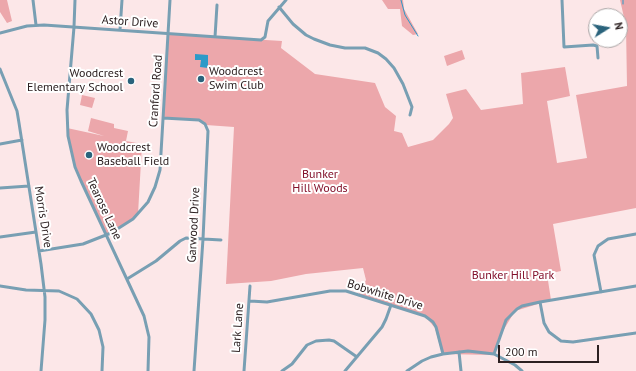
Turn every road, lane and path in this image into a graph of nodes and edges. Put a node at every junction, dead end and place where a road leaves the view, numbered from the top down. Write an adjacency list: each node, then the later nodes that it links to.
1 (33, 0): 9 (street)
2 (75, 0): 10 (street, Tearose Lane)
3 (122, 0): 11 (street)
4 (170, 0): 13 (street, Cranford Road)
5 (286, 0): 8 (street)
6 (562, 0): 15 (street)
7 (217, 5): 14 (street)
8 (279, 7): 14 (street, Astor Drive); 17 (street)
9 (36, 25): 10 (street, Astor Drive); 12 (street, Astor Drive)
10 (74, 27): 11 (street, Astor Drive); 25 (street, Tearose Lane)
11 (120, 30): 13 (street, Astor Drive)
12 (0, 33)
13 (168, 34): 14 (street, Astor Drive); 18 (street, Cranford Road)
14 (215, 37)
15 (598, 58)
16 (0, 69): 19 (street, Morris Drive)
17 (410, 115)
18 (163, 118): 25 (street, Cranford Road); 27 (street, Garwood Drive)
19 (22, 140): 20 (street); 21 (street, Morris Drive)
20 (0, 144)
21 (29, 186): 22 (street); 23 (street, Morris Drive)
22 (0, 188)
23 (36, 232): 26 (street); 29 (street, Morris Drive)
24 (636, 234): 35 (street)
25 (106, 236): 29 (street, Cranford Road); 30 (street, Tearose Lane)
26 (0, 238)
27 (203, 239): 28 (street); 30 (street); 47 (street, Garwood Drive)
28 (221, 240)
29 (39, 251): 34 (street, Morris Drive)
30 (127, 278): 46 (street, Tearose Lane)
31 (0, 286): 34 (street)
32 (250, 286): 36 (street, Lark Lane)
33 (636, 286): 35 (street)
34 (44, 290): 44 (street, Morris Drive); 45 (street)
35 (601, 292): 37 (street)
36 (250, 301): 38 (street, Bobwhite Drive); 48 (street, Lark Lane)
37 (540, 302): 39 (street); 42 (street)
38 (391, 305): 41 (street, Bobwhite Drive); 43 (street)
39 (636, 332)
40 (459, 352): 41 (street); 42 (street); 52 (street)
41 (443, 354): 51 (street)
42 (494, 354): 53 (street)
43 (357, 357): 49 (street); 50 (street)
44 (41, 371)
45 (102, 371)
46 (148, 371)
47 (194, 371)
48 (244, 371)
49 (282, 371)
50 (345, 371)
51 (407, 371)
52 (461, 371)
53 (522, 371)

